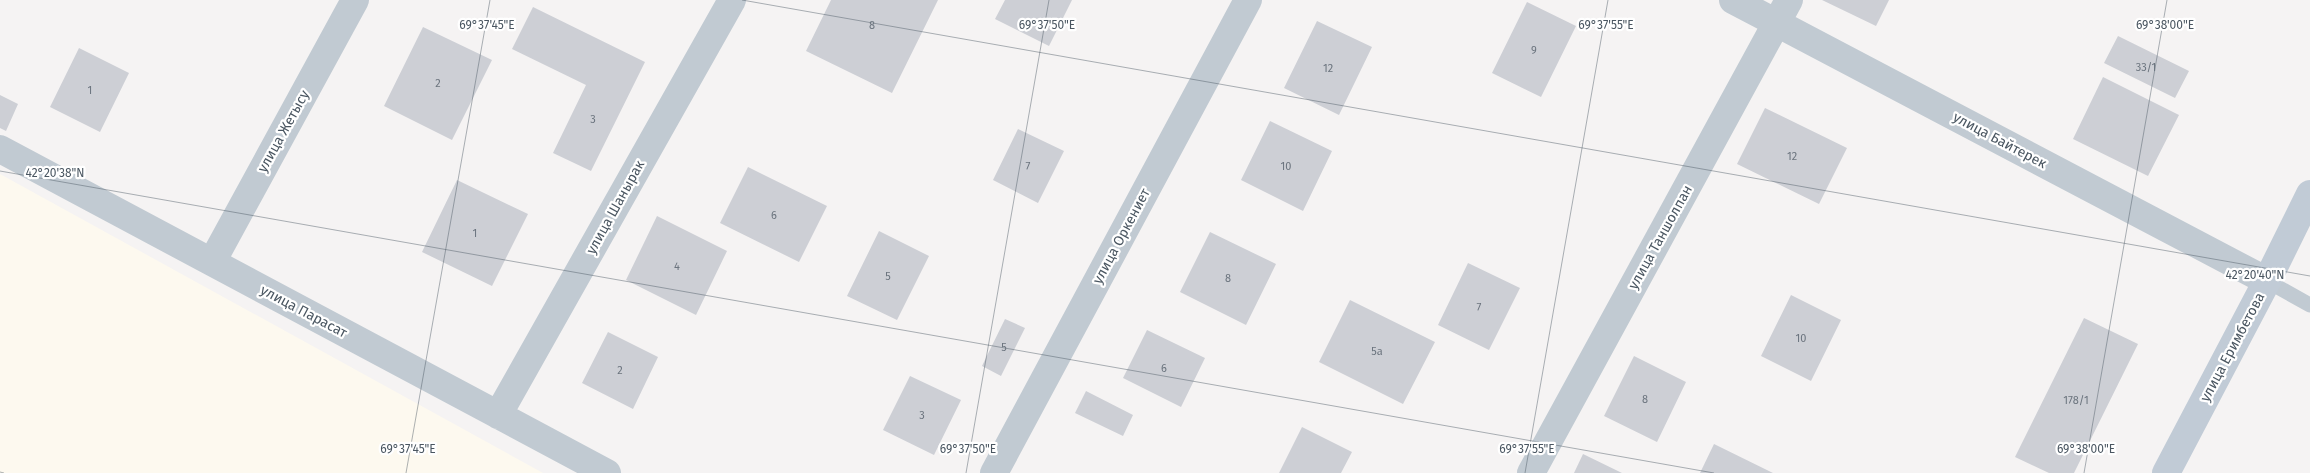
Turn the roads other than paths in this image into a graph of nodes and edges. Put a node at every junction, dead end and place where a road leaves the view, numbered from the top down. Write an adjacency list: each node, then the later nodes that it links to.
1 (355, 0): 8 (street, улица Жетысу)
2 (732, 0): 11 (street, улица Шанырак)
3 (1248, 0): 13 (street, улица Оркениет)
4 (1733, 0): 5 (street, улица Байтерек)
5 (1783, 11): 9 (street, улица Байтерек); 14 (street, улица Таншолпан)
6 (0, 149): 8 (street, улица Парасат)
7 (2310, 194): 9 (main road, улица Еримбетова)
8 (212, 262): 11 (street, улица Парасат)
9 (2267, 281): 10 (lane); 15 (main road, улица Еримбетова)
10 (2310, 305)
11 (498, 415): 12 (street, улица Парасат)
12 (607, 473)
13 (994, 473)
14 (1531, 473)
15 (2166, 473)

